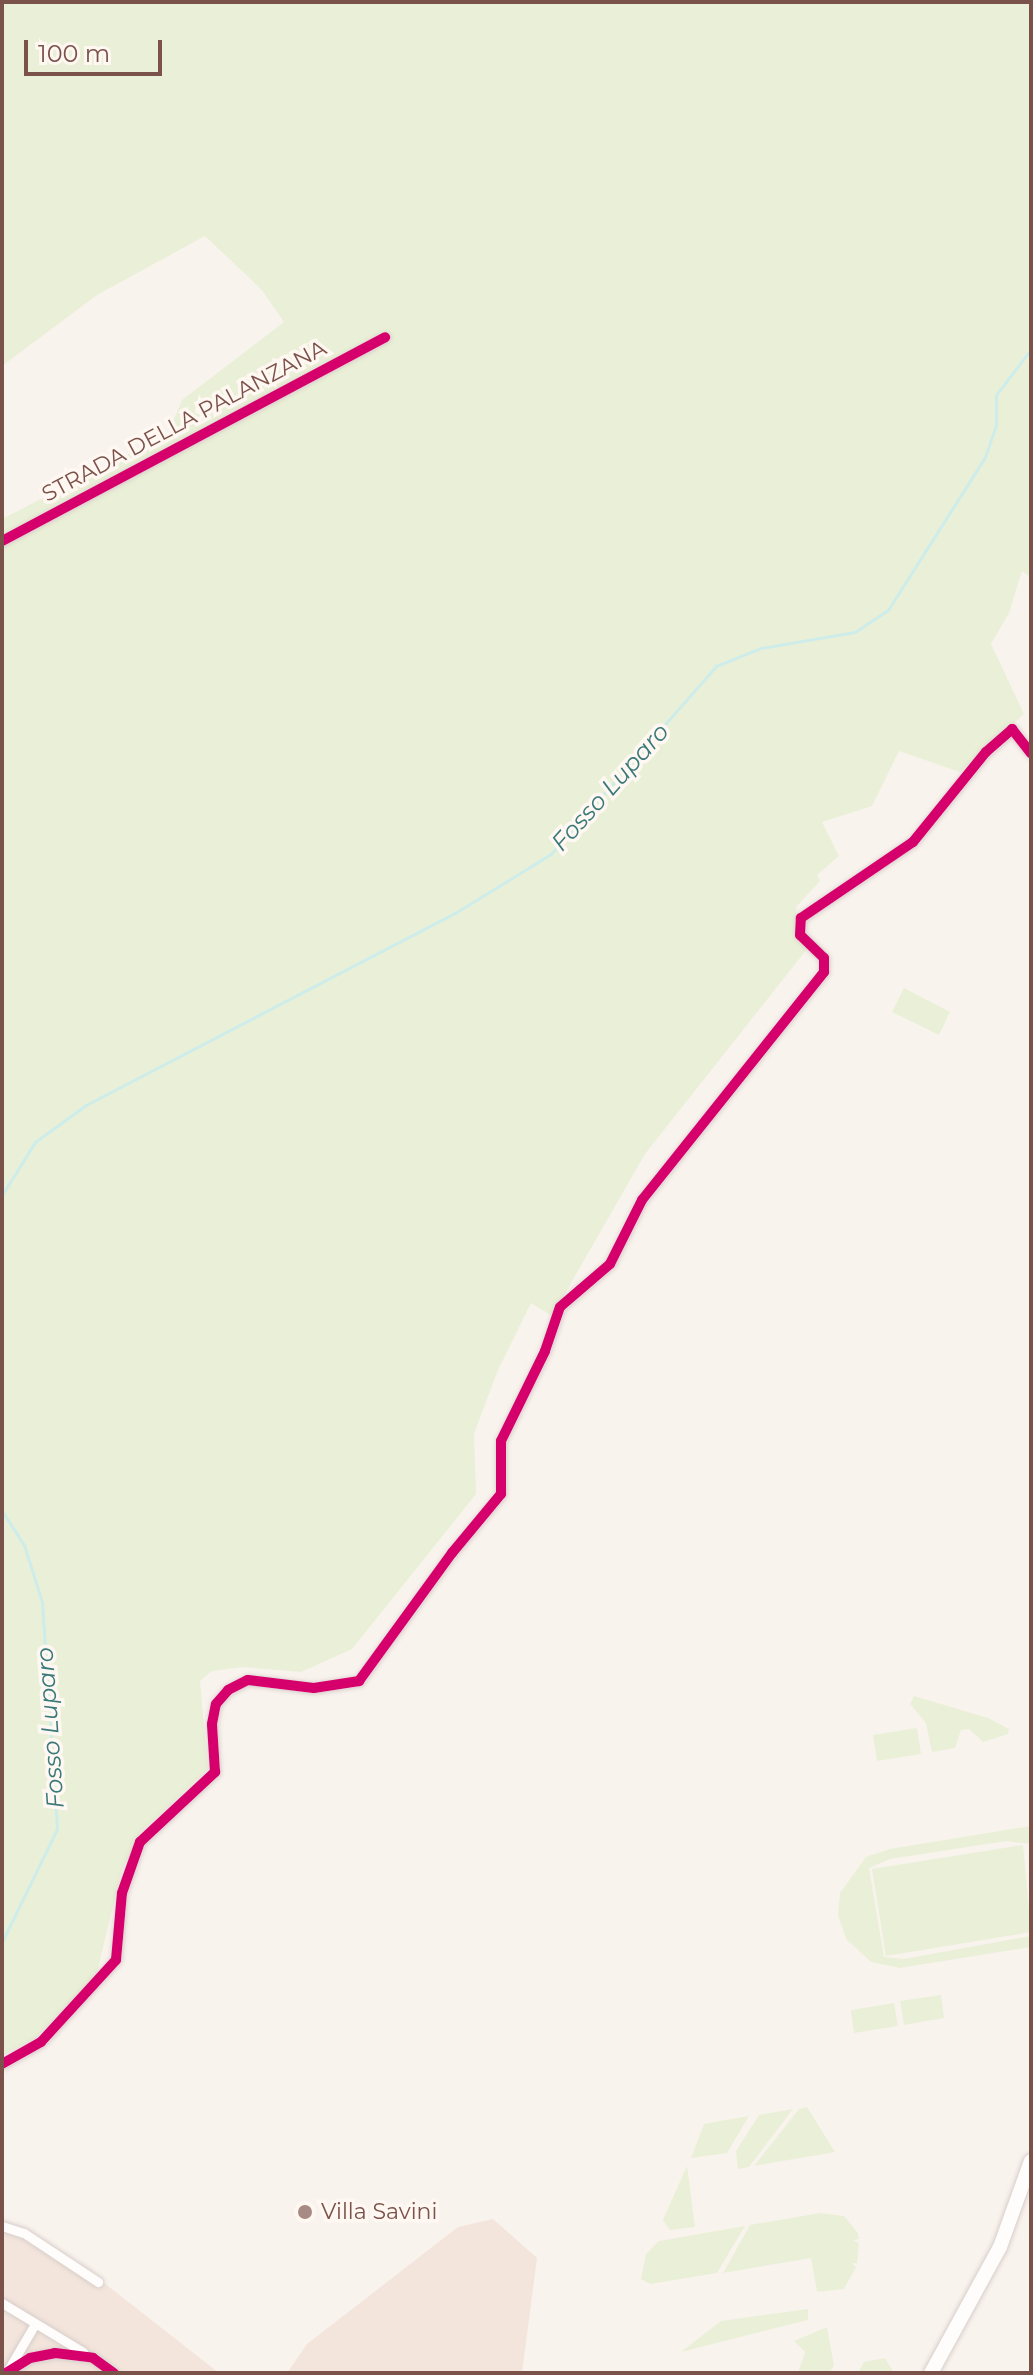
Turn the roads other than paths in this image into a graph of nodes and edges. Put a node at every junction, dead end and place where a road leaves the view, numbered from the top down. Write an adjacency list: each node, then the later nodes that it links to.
1 (385, 337): 2 (street, STRADA DELLA PALANZANA)
2 (2, 541)
3 (1031, 753): 4 (street)
4 (2, 2064)
5 (1031, 2161): 13 (main road)
6 (2, 2226): 7 (street)
7 (98, 2282)
8 (2, 2303): 9 (street)
9 (35, 2324): 10 (street); 11 (street)
10 (93, 2358): 11 (street); 12 (street)
11 (6, 2373)
12 (114, 2373)
13 (931, 2373)

